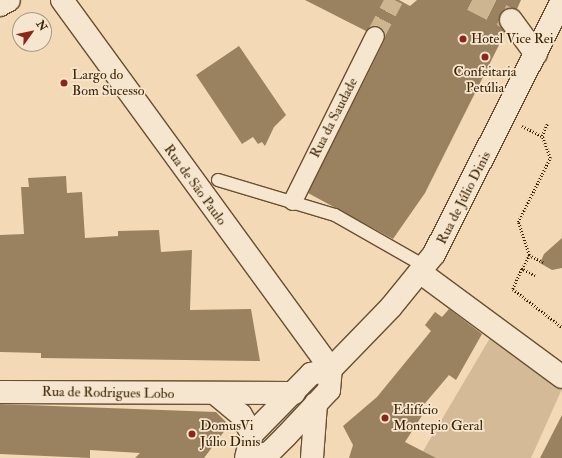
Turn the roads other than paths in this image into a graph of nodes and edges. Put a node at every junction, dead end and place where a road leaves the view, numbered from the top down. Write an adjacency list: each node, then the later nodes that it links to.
1 (8, 0): 4 (street)
2 (62, 0): 11 (street, Rua de São Paulo)
3 (562, 2): 7 (street, Rua de Júlio Dinis)
4 (0, 5)
5 (511, 20): 7 (street)
6 (375, 36): 9 (street, Rua da Saudade)
7 (536, 54): 10 (street, Rua de Júlio Dinis)
8 (218, 180): 9 (lane)
9 (293, 201): 10 (lane)
10 (424, 270): 11 (street, Rua de Júlio Dinis); 12 (street)
11 (331, 369): 14 (street); 16 (street)
12 (562, 377)
13 (0, 392): 15 (street, Rua de Rodrigues Lobo)
14 (294, 393): 15 (street, Rua de Rodrigues Lobo); 17 (street)
15 (217, 394): 17 (street)
16 (316, 403): 18 (street); 19 (street)
17 (252, 434): 18 (street)
18 (246, 458)
19 (312, 458)

